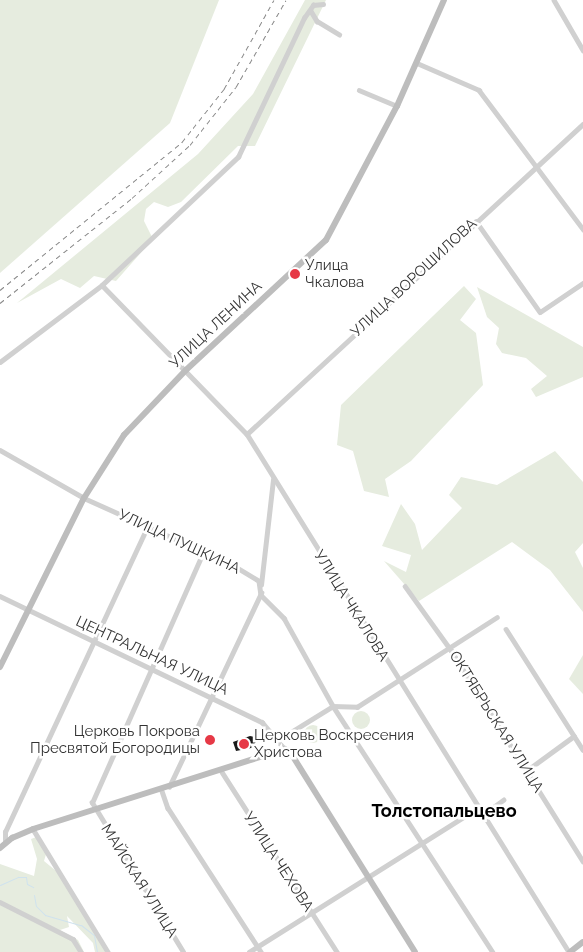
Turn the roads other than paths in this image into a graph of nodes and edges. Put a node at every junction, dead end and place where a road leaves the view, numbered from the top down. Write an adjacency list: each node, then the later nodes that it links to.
1 (444, 0): 7 (street, УЛИЦА ЛЕНИНА)
2 (554, 0): 6 (street)
3 (323, 4): 4 (street)
4 (310, 11): 5 (street); 15 (street)
5 (339, 34)
6 (583, 50)
7 (417, 63): 9 (street, УЛИЦА ЛЕНИНА); 11 (street)
8 (359, 90): 9 (street)
9 (397, 106): 17 (street, УЛИЦА ЛЕНИНА)
10 (583, 124): 11 (street, УЛИЦА ВОРОШИЛОВА)
11 (537, 163): 12 (street, УЛИЦА ВОРОШИЛОВА); 13 (street)
12 (476, 222): 14 (street); 18 (street, УЛИЦА ВОРОШИЛОВА)
13 (583, 229)
14 (583, 282)
15 (102, 285): 16 (street); 17 (street, УЛИЦА ЧКАЛОВА)
16 (0, 362)
17 (186, 370): 18 (street, УЛИЦА ЧКАЛОВА); 21 (street, УЛИЦА ЛЕНИНА)
18 (247, 434): 20 (street, УЛИЦА ЧКАЛОВА)
19 (0, 450): 21 (street, УЛИЦА ПУШКИНА)
20 (273, 480): 25 (street); 34 (street, УЛИЦА ЧКАЛОВА)
21 (84, 498): 22 (street, УЛИЦА ПУШКИНА); 27 (street, УЛИЦА ЛЕНИНА)
22 (146, 529): 23 (street, УЛИЦА ПУШКИНА); 30 (street)
23 (204, 553): 25 (street, УЛИЦА ПУШКИНА); 33 (street)
24 (405, 586): 31 (street, ОКТЯБРЬСКАЯ УЛИЦА)
25 (261, 595): 35 (street); 36 (street, УЛИЦА ПУШКИНА)
26 (0, 596): 27 (street, ЦЕНТРАЛЬНАЯ УЛИЦА)
27 (28, 611): 30 (street, ЦЕНТРАЛЬНАЯ УЛИЦА); 32 (street, УЛИЦА ЛЕНИНА)
28 (497, 617): 31 (street)
29 (506, 630): 37 (street)
30 (94, 644): 33 (street, ЦЕНТРАЛЬНАЯ УЛИЦА); 50 (street)
31 (451, 650): 34 (street); 41 (street, ОКТЯБРЬСКАЯ УЛИЦА)
32 (0, 667)
33 (150, 671): 35 (street, ЦЕНТРАЛЬНАЯ УЛИЦА); 47 (street)
34 (399, 683): 36 (street); 46 (street, УЛИЦА ЧКАЛОВА)
35 (211, 696): 38 (street, ЦЕНТРАЛЬНАЯ УЛИЦА); 43 (street)
36 (333, 706): 38 (street); 49 (street, УЛИЦА ПУШКИНА)
37 (574, 736): 40 (street); 41 (street)
38 (275, 742): 39 (street, ЦЕНТРАЛЬНАЯ УЛИЦА)
39 (285, 749): 42 (street); 53 (street, ЦЕНТРАЛЬНАЯ УЛИЦА)
40 (583, 750)
41 (526, 771): 52 (street, ОКТЯБРЬСКАЯ УЛИЦА)
42 (222, 772): 43 (street); 55 (street, УЛИЦА ЧЕХОВА)
43 (169, 788): 44 (street)
44 (162, 791): 47 (street); 57 (street)
45 (503, 800): 46 (street)
46 (478, 808): 49 (street); 65 (street, УЛИЦА ЧКАЛОВА)
47 (94, 811): 48 (street); 60 (street, МАЙСКАЯ УЛИЦА)
48 (33, 829): 50 (street); 59 (street)
49 (424, 841): 53 (street); 64 (street, УЛИЦА ПУШКИНА)
50 (5, 842): 51 (street)
51 (0, 848)
52 (583, 862)
53 (367, 875): 55 (street); 63 (street, ЦЕНТРАЛЬНАЯ УЛИЦА)
54 (0, 902): 58 (street)
55 (311, 913): 57 (street); 62 (street, УЛИЦА ЧЕХОВА)
56 (583, 942): 65 (street)
57 (259, 950): 61 (street)
58 (81, 952)
59 (108, 952)
60 (183, 952)
61 (249, 952)
62 (337, 952)
63 (415, 952)
64 (493, 952)
65 (569, 952)

